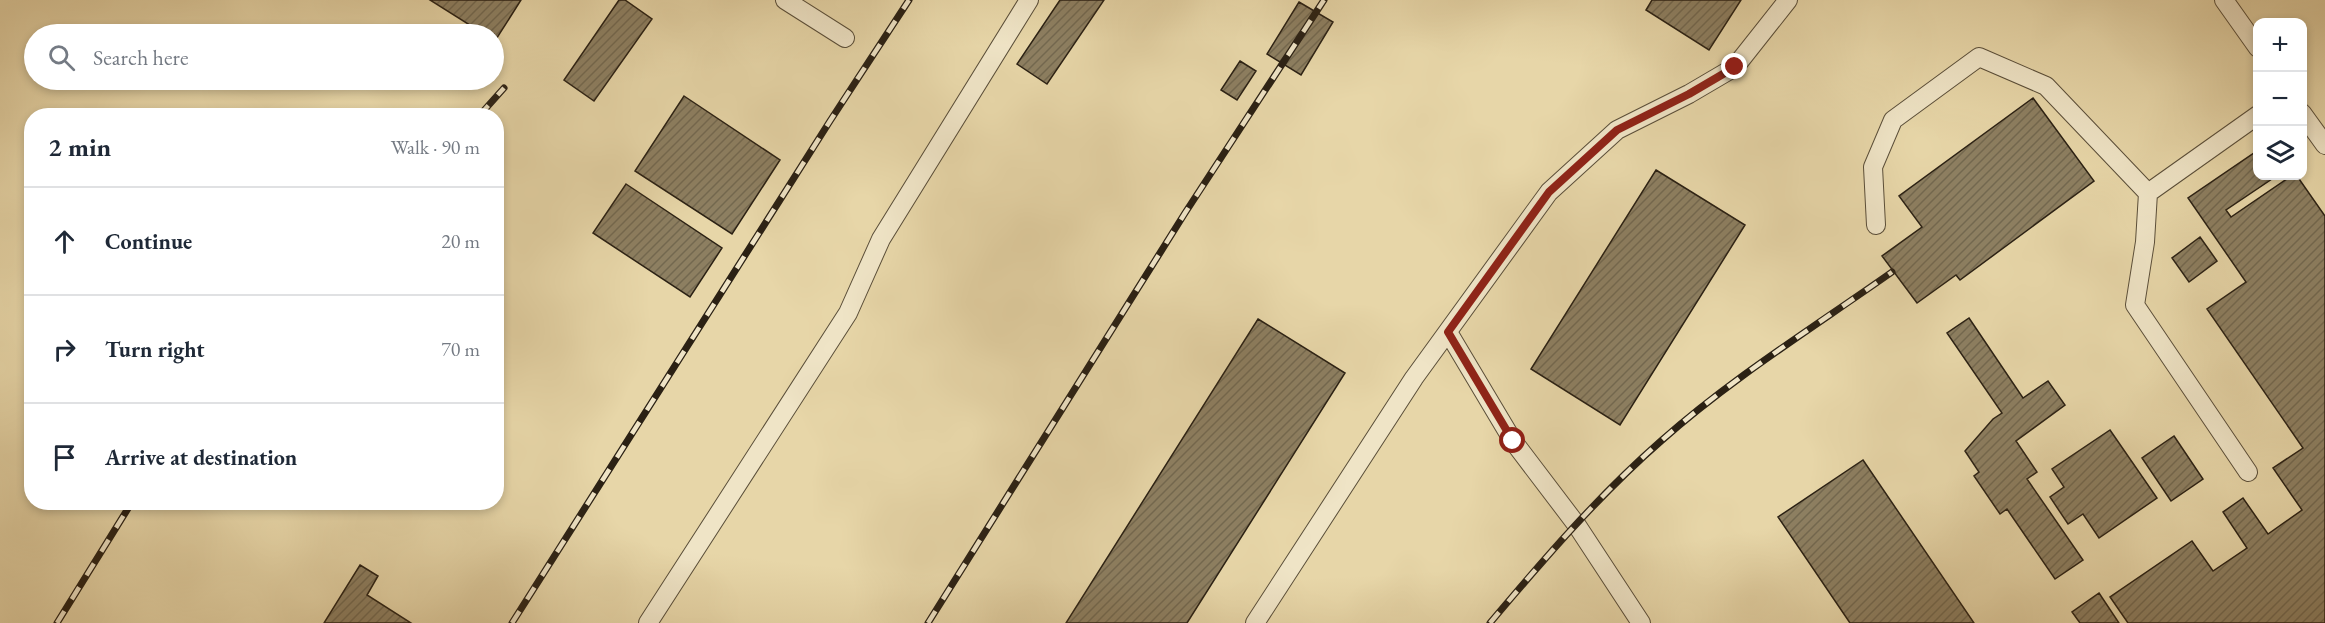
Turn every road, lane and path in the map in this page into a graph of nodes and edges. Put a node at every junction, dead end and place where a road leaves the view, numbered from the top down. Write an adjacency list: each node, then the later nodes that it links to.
1 (785, 0): 5 (lane)
2 (1029, 0): 14 (lane)
3 (1788, 0): 12 (lane)
4 (2224, 0): 6 (lane)
5 (845, 38)
6 (2253, 41)
7 (2253, 119): 10 (lane)
8 (2307, 119): 9 (lane)
9 (2325, 145)
10 (2148, 193): 11 (lane); 13 (lane)
11 (1876, 225)
12 (1448, 332): 15 (lane); 16 (lane)
13 (2248, 472)
14 (648, 623)
15 (1255, 623)
16 (1641, 623)

